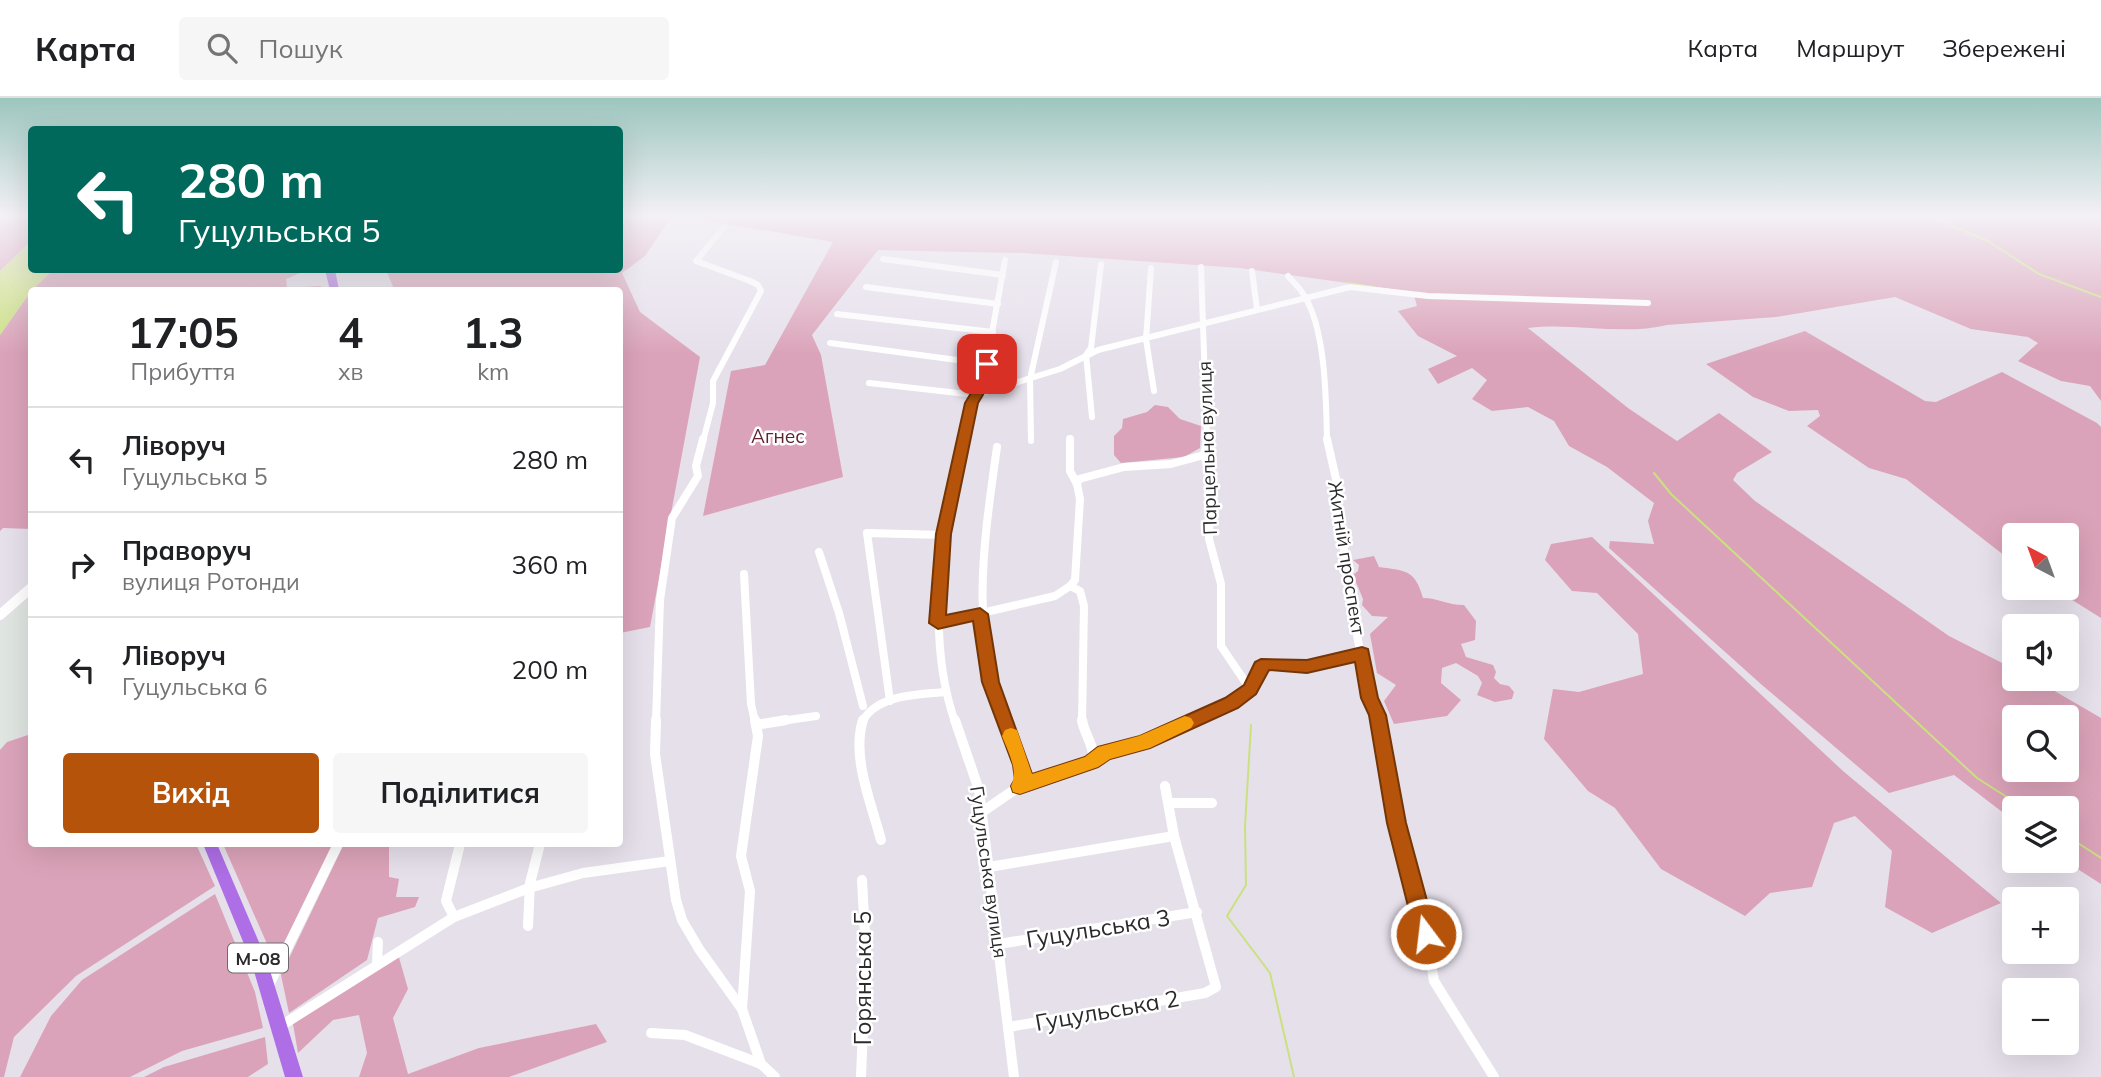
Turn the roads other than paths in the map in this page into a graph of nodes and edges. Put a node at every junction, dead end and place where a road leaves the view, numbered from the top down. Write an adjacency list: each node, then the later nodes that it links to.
1 (1056, 262): 23 (street)
2 (701, 263): 60 (street)
3 (911, 263): 9 (street)
4 (1004, 263): 9 (street, Гуцульська вулиця)
5 (1101, 264): 21 (street)
6 (1201, 267): 17 (street, Парцельна вулиця)
7 (1151, 268): 19 (street)
8 (1252, 271): 15 (street)
9 (1003, 275): 14 (street, Гуцульська вулиця)
10 (1288, 276): 12 (street, Житній проспект)
11 (866, 287): 14 (street)
12 (1306, 298): 13 (street); 15 (street); 41 (street, Житній проспект)
13 (1648, 303)
14 (999, 304): 18 (street, Гуцульська вулиця)
15 (1257, 309): 17 (street)
16 (837, 314): 18 (street)
17 (1201, 323): 19 (street); 31 (street, Парцельна вулиця)
18 (993, 332): 22 (street, Гуцульська вулиця)
19 (1146, 339): 21 (street); 25 (street)
20 (830, 343): 22 (street)
21 (1086, 355): 23 (street); 27 (street)
22 (987, 364): 26 (street, Гуцульська вулиця)
23 (1030, 379): 26 (street); 29 (street)
24 (869, 383): 26 (street)
25 (1154, 391)
26 (976, 395): 33 (street, Гуцульська вулиця)
27 (1092, 417)
28 (1070, 438): 32 (street)
29 (1031, 441)
30 (997, 447): 38 (street)
31 (1204, 455): 32 (street); 42 (street, Парцельна вулиця)
32 (1077, 484): 36 (street)
33 (944, 534): 40 (street, Гуцульська вулиця); 44 (street)
34 (819, 552): 45 (street)
35 (744, 575): 47 (street)
36 (1070, 586): 38 (street); 48 (street)
37 (28, 590): 39 (street)
38 (980, 614): 40 (street); 49 (street)
39 (0, 615)
40 (938, 623): 43 (street, Гуцульська вулиця)
41 (1362, 654): 42 (street); 80 (street, Житній проспект)
42 (1250, 689): 48 (street)
43 (945, 692): 44 (street); 53 (street, Гуцульська вулиця)
44 (890, 701): 55 (street)
45 (863, 706)
46 (816, 716): 47 (street)
47 (756, 725): 71 (street)
48 (1091, 762): 49 (street)
49 (1020, 786): 53 (street)
50 (1165, 786): 51 (street)
51 (1170, 803): 52 (street); 54 (street)
52 (1212, 803)
53 (982, 812): 61 (street, Гуцульська вулиця)
54 (1174, 836): 61 (street); 64 (street)
55 (881, 840)
56 (210, 847): 70 (highway, М-08)
57 (337, 847): 70 (street)
58 (459, 847): 65 (street)
59 (539, 847): 63 (street)
60 (670, 861): 63 (street); 71 (street)
61 (989, 867): 68 (street, Гуцульська вулиця)
62 (862, 880): 78 (street, Горянська 5)
63 (529, 888): 65 (street); 66 (street)
64 (1197, 912): 68 (street, Гуцульська 3); 73 (street, Гуцульська 2)
65 (454, 917): 69 (street)
66 (528, 926)
67 (377, 943): 69 (street)
68 (999, 944): 73 (street, Гуцульська вулиця)
69 (377, 964): 72 (street)
70 (268, 987): 72 (highway, М-08)
71 (742, 1009): 75 (street)
72 (279, 1027): 76 (highway, М-08)
73 (1009, 1027): 79 (street, Гуцульська вулиця)
74 (651, 1033): 75 (street)
75 (761, 1064): 77 (street)
76 (294, 1077)
77 (775, 1077)
78 (861, 1077)
79 (1014, 1077)
80 (1494, 1077)

